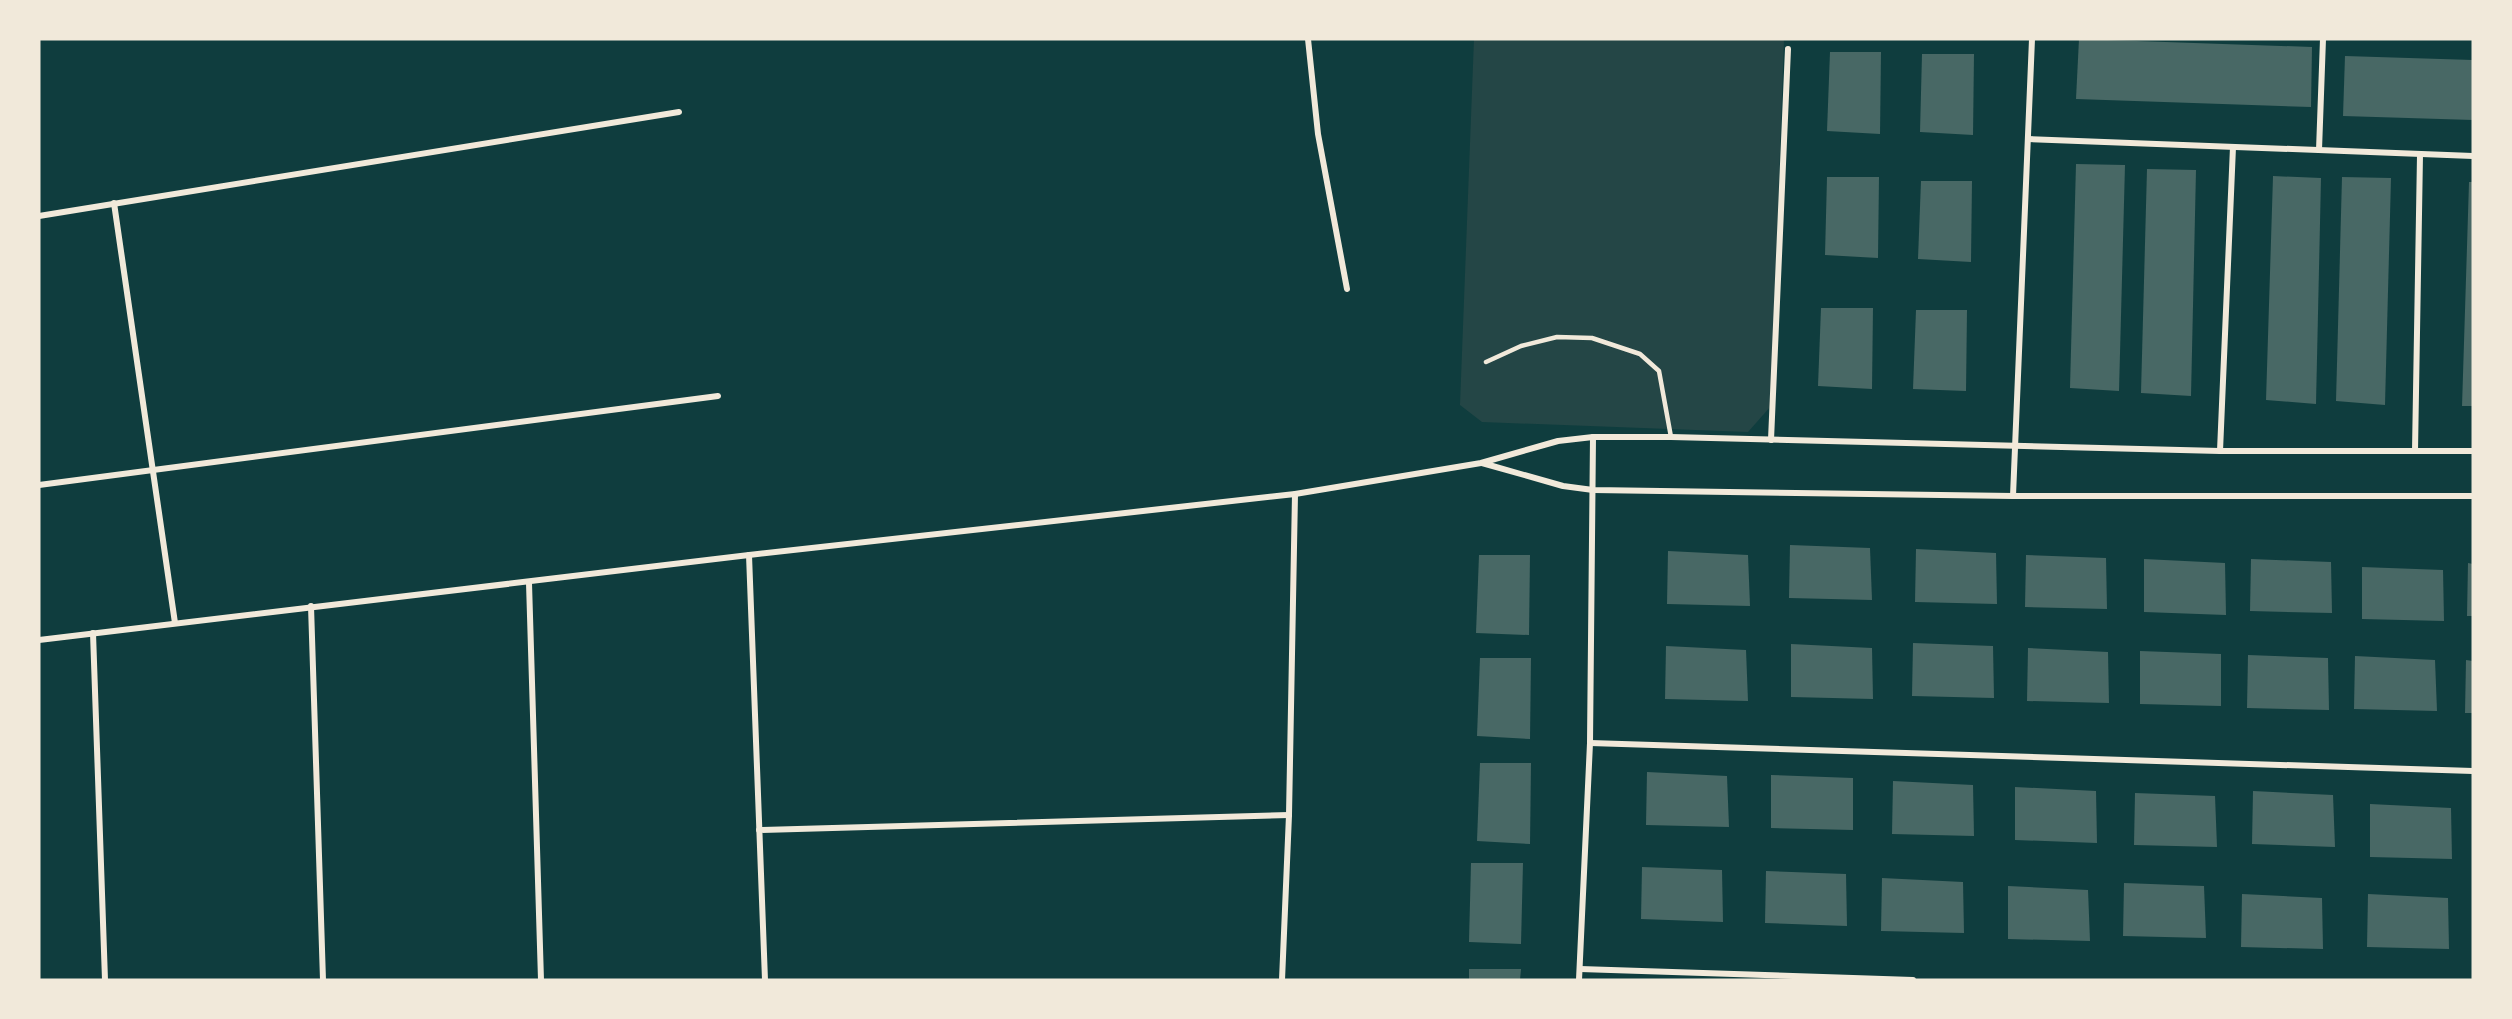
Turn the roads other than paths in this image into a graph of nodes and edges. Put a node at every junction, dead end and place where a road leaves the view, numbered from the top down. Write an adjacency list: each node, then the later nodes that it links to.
1 (1308, 39): 13 (street)
2 (2032, 39): 6 (street)
3 (2323, 39): 8 (street)
4 (1788, 49): 18 (street)
5 (679, 112): 11 (street)
6 (2028, 139): 7 (street); 19 (street)
7 (2233, 147): 8 (street); 20 (street)
8 (2319, 150): 9 (street)
9 (2420, 155): 10 (street); 21 (street)
10 (2473, 156)
11 (114, 202): 12 (street); 24 (street)
12 (39, 216)
13 (1347, 289)
14 (1486, 362): 16 (lane)
15 (718, 396): 24 (street)
16 (1671, 436): 17 (street); 18 (street)
17 (1593, 437): 23 (street); 26 (street)
18 (1772, 440): 19 (street)
19 (2014, 444): 20 (street); 28 (street)
20 (2220, 451): 21 (street)
21 (2415, 451): 22 (street)
22 (2473, 451)
23 (1481, 463): 26 (street); 27 (street)
24 (153, 470): 25 (street); 33 (street)
25 (39, 485)
26 (1593, 490): 28 (street); 36 (street)
27 (1295, 494): 30 (street); 38 (street)
28 (2013, 496): 29 (street)
29 (2473, 496)
30 (749, 555): 31 (street); 39 (street)
31 (529, 583): 32 (street); 43 (street)
32 (311, 606): 33 (street); 42 (street)
33 (175, 623): 34 (street)
34 (93, 633): 35 (street); 41 (street)
35 (39, 640)
36 (1590, 743): 37 (street); 40 (street)
37 (2473, 771)
38 (1289, 815): 39 (street); 45 (street)
39 (759, 830): 44 (street)
40 (1580, 969): 46 (street); 47 (street)
41 (105, 980)
42 (323, 980)
43 (541, 980)
44 (765, 980)
45 (1282, 980)
46 (1579, 980)
47 (1913, 980)

